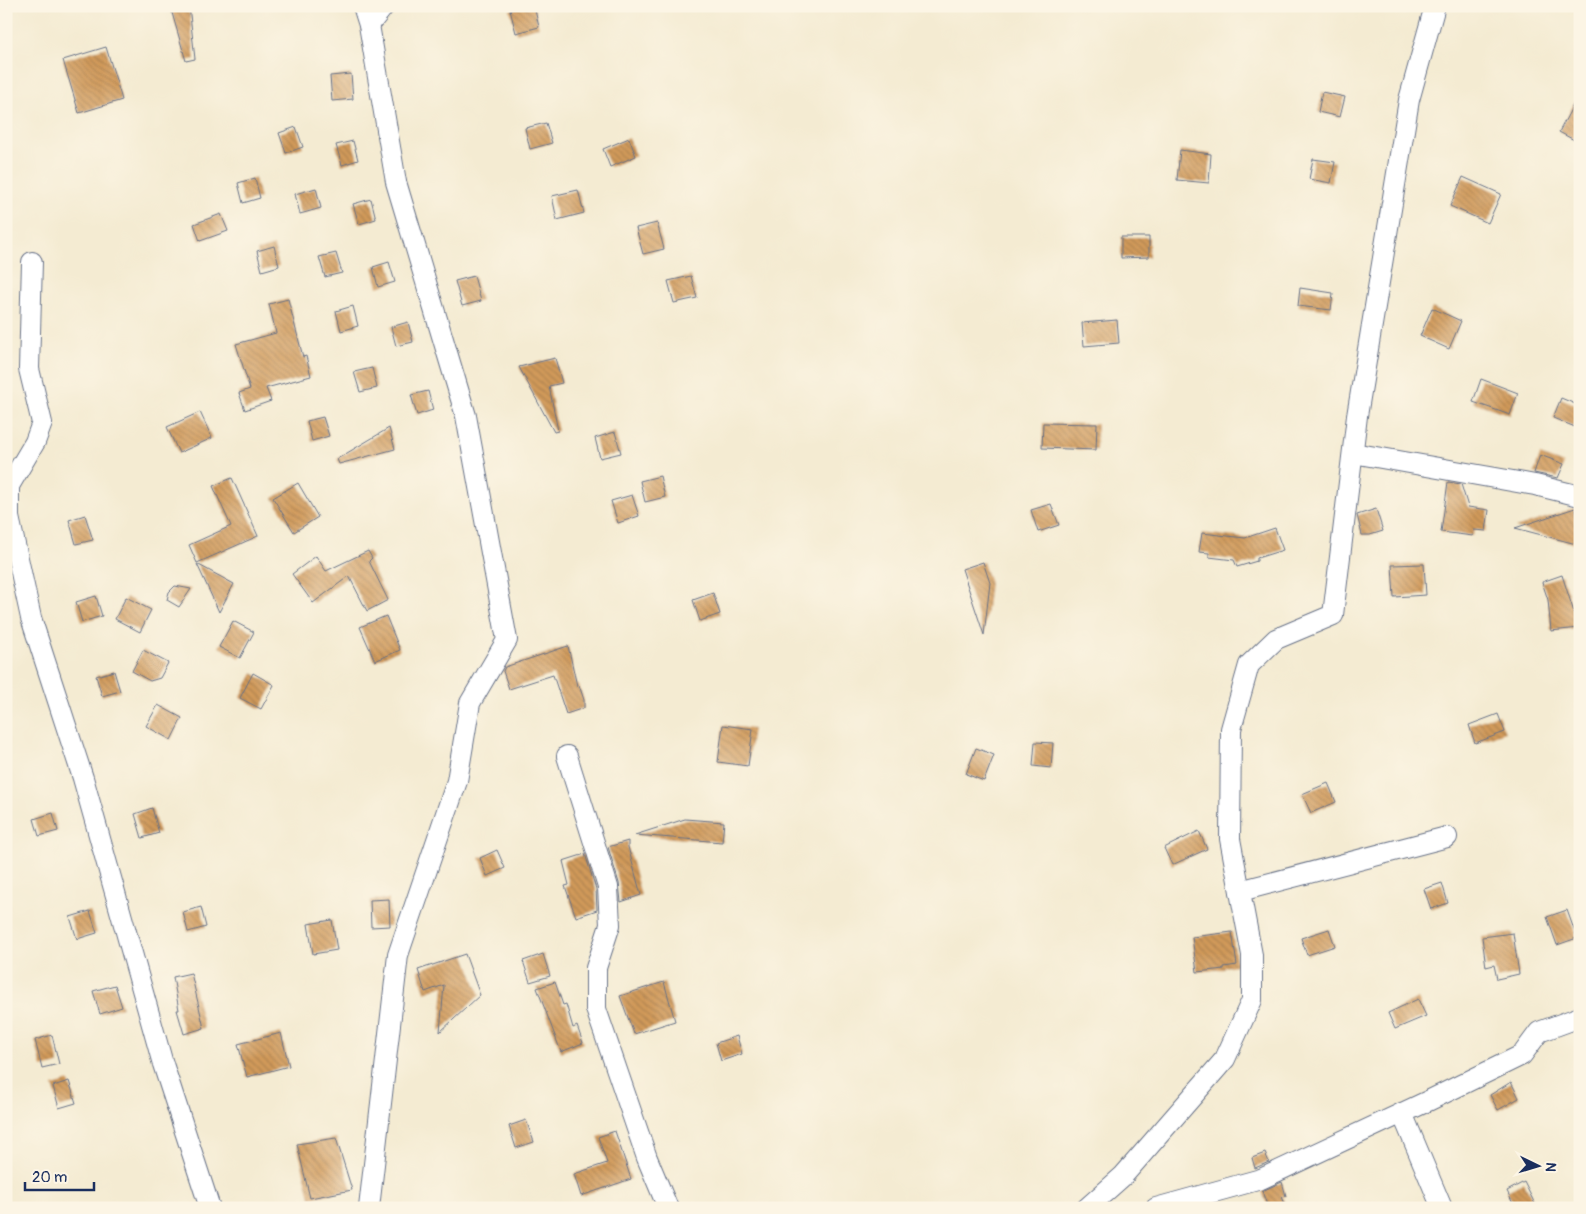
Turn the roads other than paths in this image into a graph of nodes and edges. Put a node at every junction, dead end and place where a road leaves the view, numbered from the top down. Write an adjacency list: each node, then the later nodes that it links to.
1 (362, 6): 4 (street)
2 (384, 6): 4 (street)
3 (1435, 6): 6 (street)
4 (369, 25): 15 (street)
5 (32, 262): 14 (street)
6 (1352, 453): 7 (street); 10 (street)
7 (1580, 496)
8 (567, 756): 16 (street)
9 (1447, 837): 10 (street)
10 (1240, 891): 17 (street)
11 (1580, 1017): 12 (street)
12 (1402, 1114): 13 (street); 19 (street)
13 (1205, 1201): 18 (street)
14 (210, 1208)
15 (369, 1208)
16 (668, 1208)
17 (1087, 1208)
18 (1156, 1208)
19 (1442, 1208)

